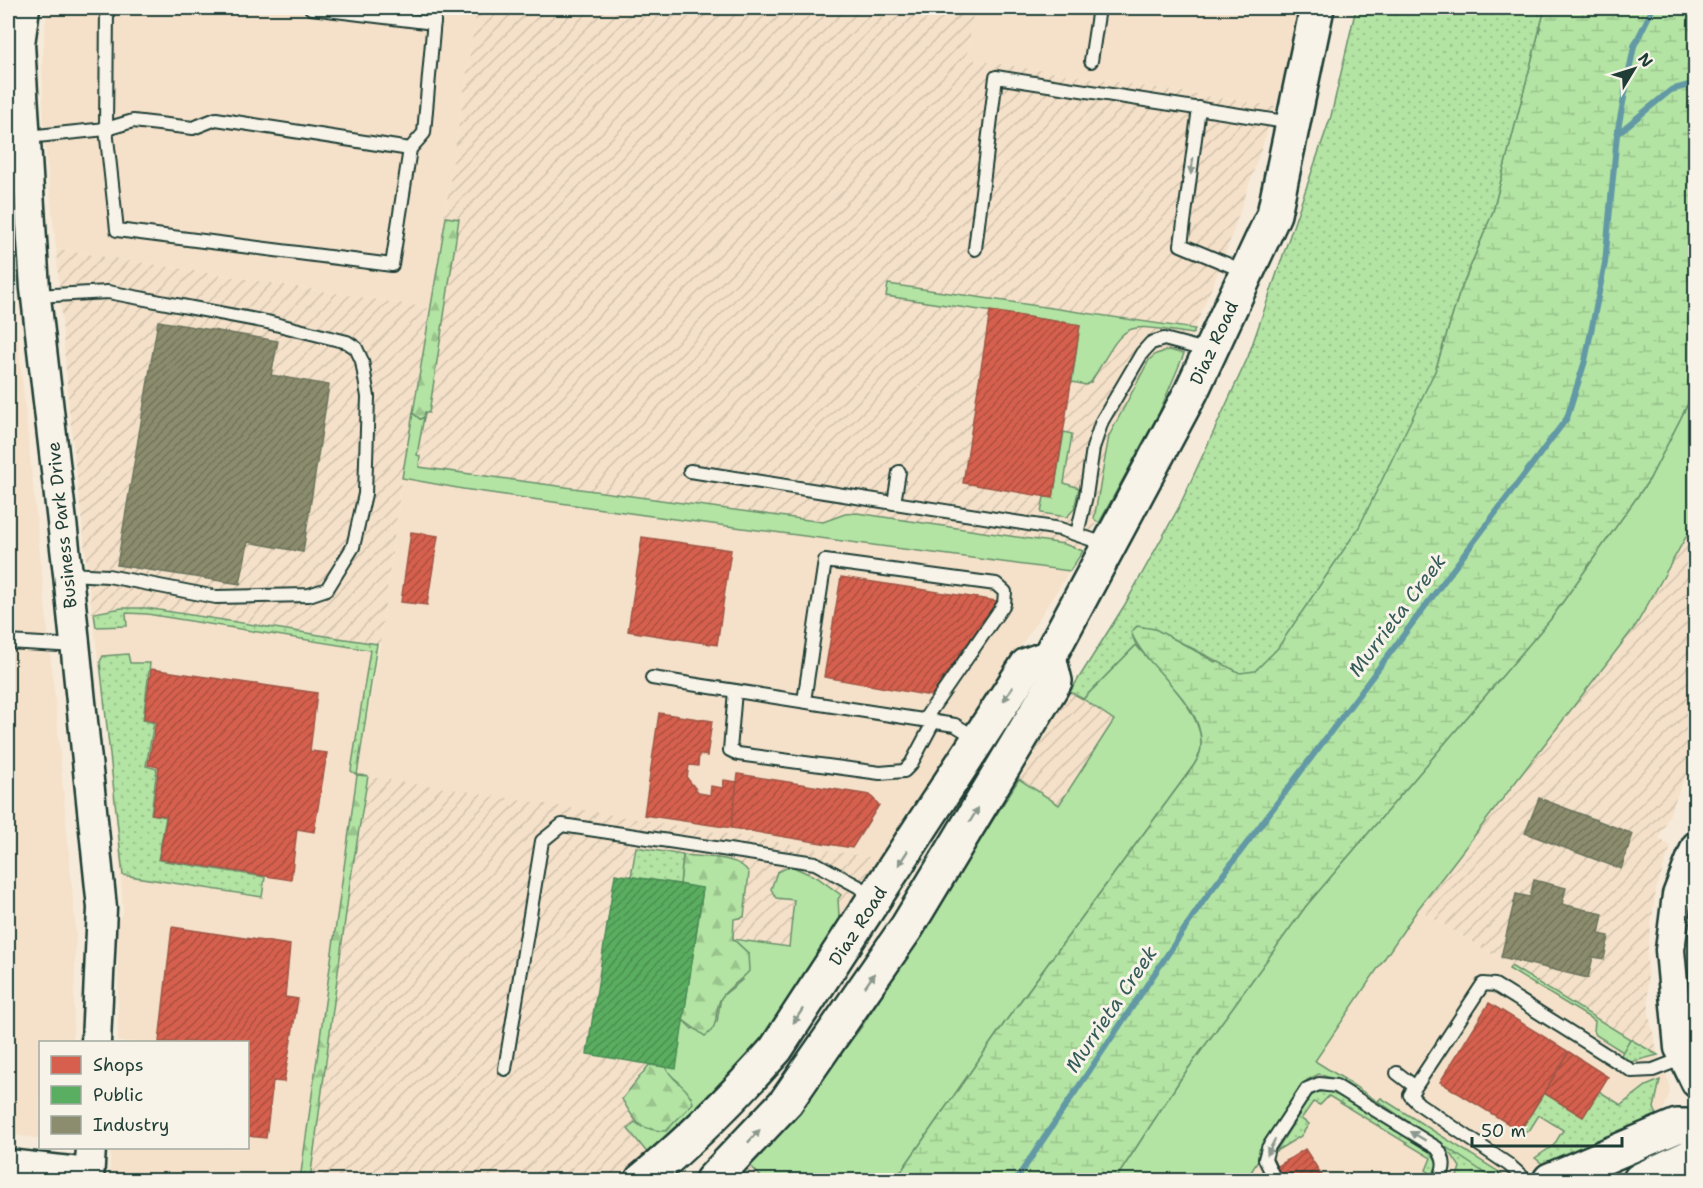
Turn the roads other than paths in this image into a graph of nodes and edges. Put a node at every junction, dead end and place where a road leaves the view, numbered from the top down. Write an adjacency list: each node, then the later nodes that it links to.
1 (25, 8): 12 (street, Business Park Drive)
2 (107, 8): 11 (lane)
3 (311, 8): 7 (lane)
4 (435, 8): 7 (lane)
5 (1100, 8): 8 (lane)
6 (1317, 8): 10 (main road, Diaz Road)
7 (434, 23): 13 (lane)
8 (1091, 61)
9 (1199, 108): 10 (lane); 14 (lane); 15 (lane, one-way to 15)
10 (1293, 123): 15 (main road, Diaz Road)
11 (106, 129): 12 (lane); 13 (lane); 13 (lane)
12 (27, 137): 16 (street, Business Park Drive)
13 (410, 149)
14 (975, 249)
15 (1247, 272): 17 (main road, Diaz Road)
16 (36, 296): 23 (street, Business Park Drive); 23 (lane)
17 (1210, 352): 21 (lane); 22 (main road, Diaz Road)
18 (690, 471): 20 (lane)
19 (899, 472): 20 (lane)
20 (894, 503): 21 (lane)
21 (1077, 534): 22 (lane)
22 (1109, 546): 26 (main road, Diaz Road)
23 (68, 574): 25 (street, Business Park Drive)
24 (8, 642): 25 (lane)
25 (76, 646): 34 (street, Business Park Drive)
26 (1049, 657): 31 (main road, Diaz Road, one-way to 31); 44 (main road, one-way to 26)
27 (652, 678): 28 (lane)
28 (735, 691): 29 (lane); 30 (lane)
29 (804, 701): 30 (lane); 30 (lane)
30 (929, 721): 31 (lane)
31 (979, 740): 33 (main road, Diaz Road, one-way to 33)
32 (1695, 848): 36 (street)
33 (878, 897): 35 (lane); 43 (main road, Diaz Road, one-way to 43)
34 (96, 1041)
35 (505, 1069)
36 (1690, 1071): 38 (lane)
37 (1397, 1073): 38 (lane)
38 (1414, 1086): 47 (lane)
39 (1695, 1126): 48 (main road)
40 (1695, 1154): 49 (main road)
41 (8, 1164): 42 (street)
42 (89, 1167)
43 (642, 1180)
44 (713, 1180)
45 (1275, 1180): 46 (lane, one-way to 45)
46 (1438, 1180)
47 (1526, 1180)
48 (1551, 1180)
49 (1640, 1180)

